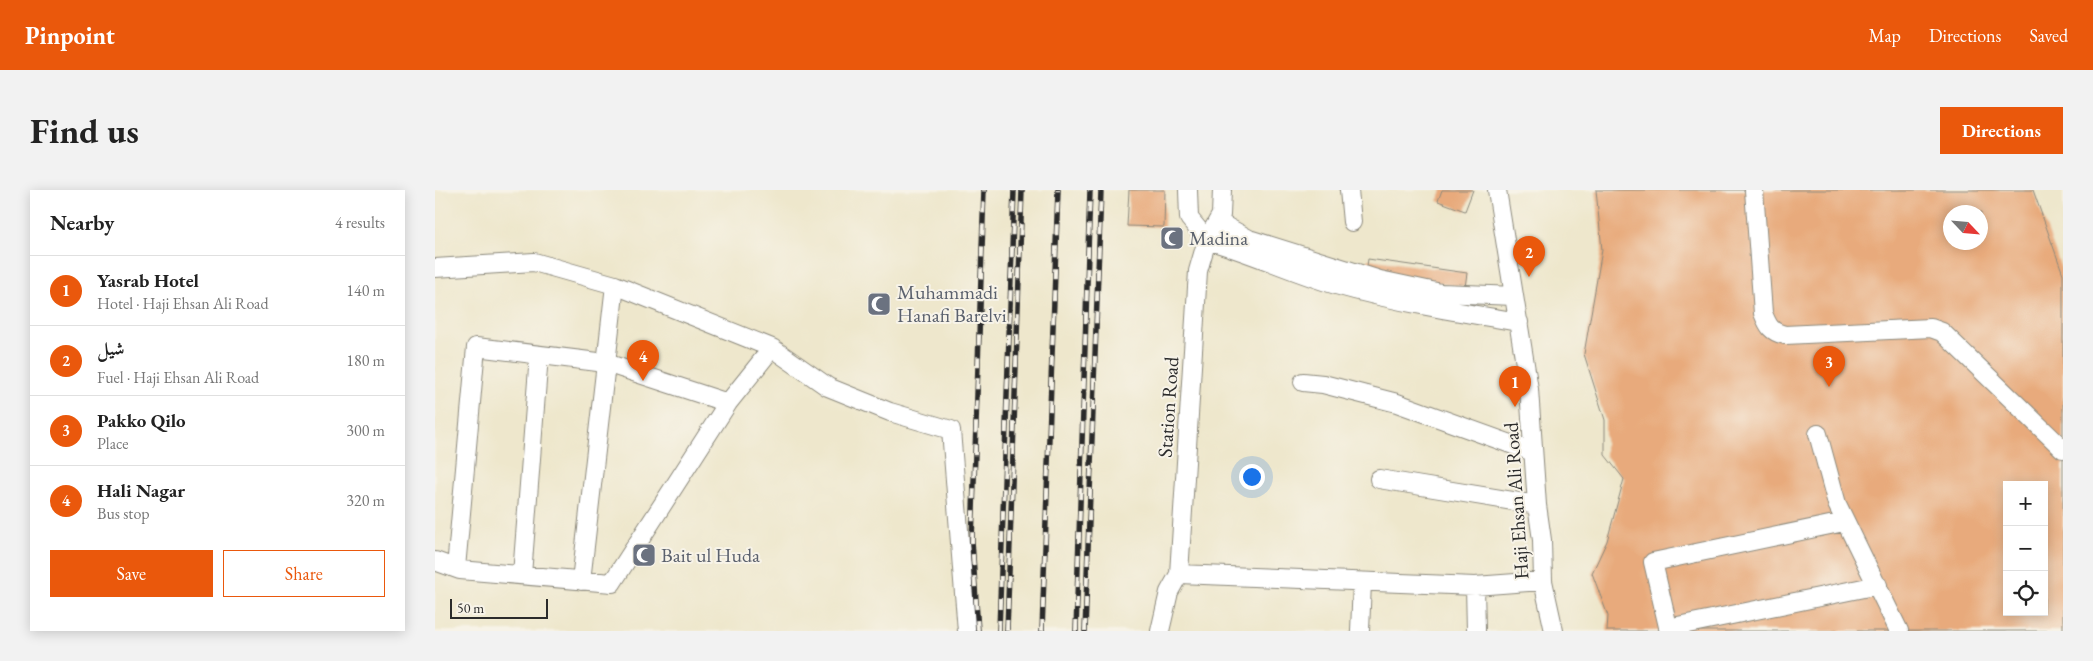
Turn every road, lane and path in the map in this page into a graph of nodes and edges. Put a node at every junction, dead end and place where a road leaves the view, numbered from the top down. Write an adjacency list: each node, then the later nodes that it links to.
1 (1188, 190): 8 (street)
2 (1222, 190): 6 (street)
3 (1349, 190): 7 (street)
4 (1497, 190): 11 (street, Haji Ehsan Ali Road)
5 (1754, 190): 19 (street)
6 (1218, 222): 8 (street, Station Road); 11 (street)
7 (1353, 222)
8 (1207, 240): 12 (street); 26 (street, Station Road)
9 (435, 268): 10 (street)
10 (615, 285): 13 (street); 15 (street)
11 (1514, 296): 12 (street, Haji Ehsan Ali Road)
12 (1519, 322): 20 (street, Haji Ehsan Ali Road)
13 (772, 348): 17 (street); 34 (street)
14 (539, 355): 15 (street); 25 (street); 27 (street)
15 (606, 363): 17 (street); 28 (street)
16 (1303, 382): 20 (street)
17 (728, 403): 28 (street)
18 (1818, 434): 23 (street)
19 (2063, 449)
20 (1533, 452): 22 (street, Haji Ehsan Ali Road)
21 (1379, 479): 22 (street)
22 (1537, 505): 29 (street, Haji Ehsan Ali Road)
23 (1844, 522): 31 (street); 33 (street)
24 (435, 561): 25 (street)
25 (456, 568): 27 (street)
26 (1179, 574): 30 (street); 35 (street, Station Road)
27 (521, 575): 28 (street)
28 (581, 581)
29 (1543, 581): 32 (street); 38 (street, Haji Ehsan Ali Road)
30 (1362, 582): 32 (street); 36 (street)
31 (1877, 585): 33 (street); 39 (street)
32 (1475, 586): 37 (street)
33 (1669, 629)
34 (967, 631)
35 (1160, 631)
36 (1360, 631)
37 (1477, 631)
38 (1554, 631)
39 (1899, 631)

